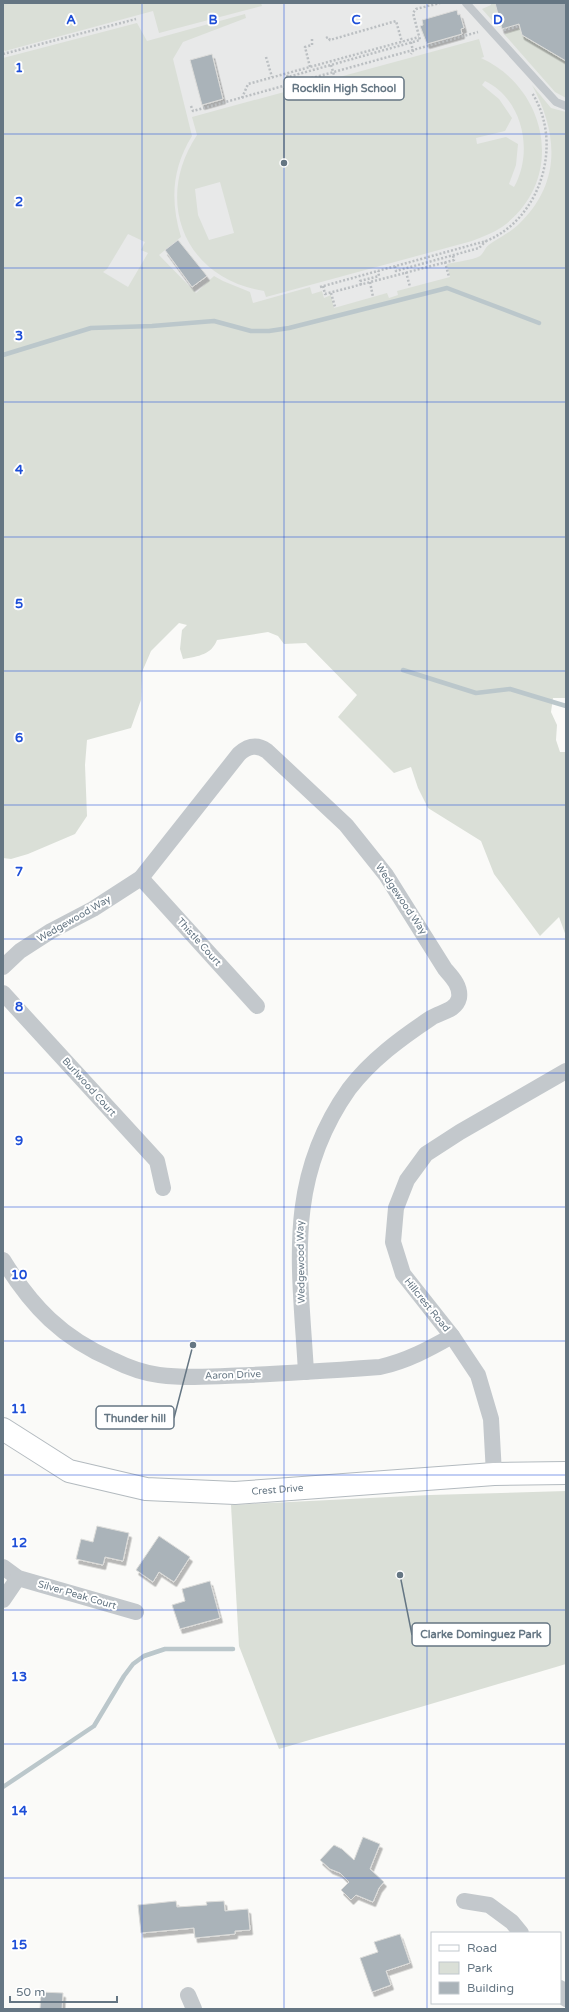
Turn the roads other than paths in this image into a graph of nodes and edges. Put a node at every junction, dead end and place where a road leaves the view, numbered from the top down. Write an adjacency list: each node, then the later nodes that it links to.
1 (466, 3): 2 (lane)
2 (566, 106)
3 (141, 878): 4 (street, Wedgewood Way); 6 (street, Thistle Court); 11 (street, Wedgewood Way)
4 (3, 967)
5 (3, 993): 8 (street, Burlwood Court)
6 (257, 1006)
7 (566, 1071): 10 (street, Hillcrest Road)
8 (163, 1188)
9 (3, 1260): 11 (street, Aaron Drive)
10 (452, 1336): 11 (street, Aaron Drive); 14 (street, Hillcrest Road)
11 (306, 1372)
12 (3, 1429): 14 (street, Crest Drive)
13 (566, 1473): 14 (street, Crest Drive)
14 (494, 1474)
15 (3, 1567): 16 (street)
16 (18, 1578): 17 (street); 18 (street, Silver Peak Court)
17 (3, 1600)
18 (136, 1612)
19 (464, 1901): 20 (street)
20 (520, 1932)
21 (561, 1990): 22 (street)
22 (566, 1999)

